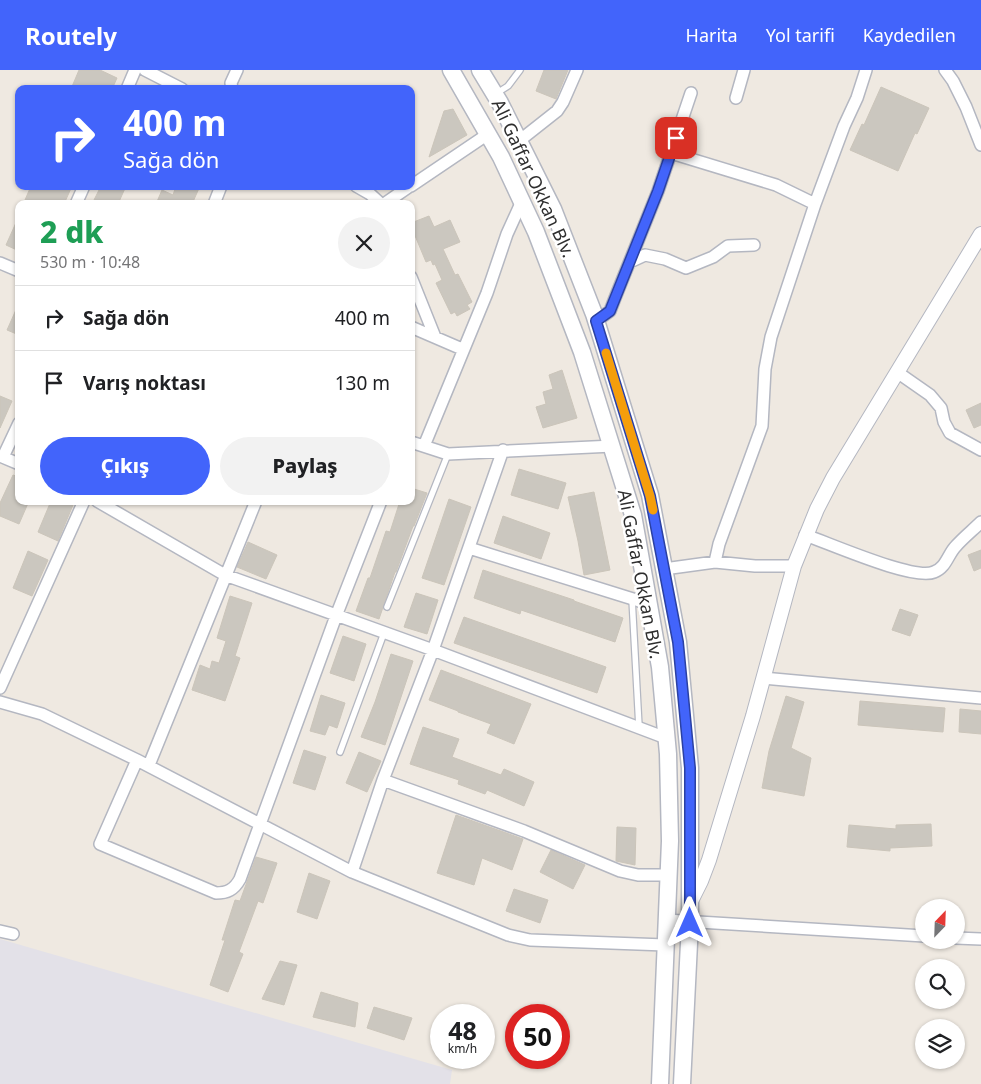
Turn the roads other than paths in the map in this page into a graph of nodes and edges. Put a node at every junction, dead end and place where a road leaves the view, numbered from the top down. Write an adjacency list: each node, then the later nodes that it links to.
1 (135, 70): 11 (street)
2 (145, 70): 12 (street)
3 (237, 70): 13 (street)
4 (451, 70): 17 (main road, Ali Gaffar Okkan Blv.)
5 (480, 70): 15 (main road, Ali Gaffar Okkan Blv.)
6 (520, 70): 15 (lane)
7 (577, 70): 18 (street)
8 (744, 70): 16 (street)
9 (866, 70): 27 (street)
10 (945, 70): 19 (street)
11 (129, 85)
12 (174, 85)
13 (232, 85)
14 (691, 93): 20 (street)
15 (495, 94): 18 (main road, Ali Gaffar Okkan Blv.)
16 (736, 98)
17 (488, 134): 21 (street); 26 (main road, Ali Gaffar Okkan Blv.)
18 (519, 141): 34 (main road, Ali Gaffar Okkan Blv.)
19 (981, 145)
20 (671, 153): 27 (street); 30 (street)
21 (415, 183)
22 (363, 190): 24 (street)
23 (405, 190): 25 (street)
24 (377, 200)
25 (388, 200)
26 (522, 201): 37 (street); 42 (main road, Ali Gaffar Okkan Blv.)
27 (815, 204): 55 (street)
28 (981, 234): 38 (street)
29 (754, 245): 30 (street)
30 (630, 262): 34 (street)
31 (0, 263): 32 (street)
32 (15, 269)
33 (415, 287): 36 (street)
34 (596, 321): 57 (main road, Ali Gaffar Okkan Blv.)
35 (415, 329): 36 (street)
36 (435, 337): 37 (street)
37 (462, 349): 41 (street)
38 (897, 372): 44 (street); 53 (street)
39 (15, 431): 46 (street)
40 (415, 443): 41 (street)
41 (424, 446): 45 (street)
42 (613, 446): 43 (street); 60 (main road, Ali Gaffar Okkan Blv.)
43 (503, 450): 45 (street); 54 (street)
44 (981, 450)
45 (448, 454): 61 (lane)
46 (1, 459): 47 (street)
47 (15, 463)
48 (82, 505): 66 (street)
49 (104, 505): 58 (street)
50 (254, 505): 58 (street)
51 (379, 505): 62 (street)
52 (981, 522): 53 (street)
53 (805, 535): 56 (street)
54 (469, 548): 59 (street); 64 (street)
55 (715, 562): 56 (street); 57 (street)
56 (794, 566): 65 (street)
57 (664, 569): 78 (main road, Ali Gaffar Okkan Blv.)
58 (225, 576): 62 (street); 73 (street)
59 (632, 599): 60 (street); 69 (lane)
60 (649, 604): 70 (main road, Ali Gaffar Okkan Blv.)
61 (387, 607)
62 (336, 616): 63 (street); 75 (street)
63 (384, 633): 64 (street); 71 (lane)
64 (433, 650): 69 (street); 74 (street)
65 (763, 678): 67 (street); 78 (street)
66 (0, 688)
67 (981, 698)
68 (0, 702): 72 (street)
69 (639, 727): 70 (street)
70 (666, 738): 77 (main road, Ali Gaffar Okkan Blv.)
71 (340, 752)
72 (137, 760): 73 (street); 75 (street)
73 (148, 765): 75 (street)
74 (383, 780): 76 (street); 77 (street)
75 (261, 824): 76 (street)
76 (352, 872): 86 (street)
77 (668, 875): 79 (main road, Ali Gaffar Okkan Blv.)
78 (690, 903): 80 (main road, Ali Gaffar Okkan Blv.)
79 (666, 920): 80 (street); 86 (main road, Ali Gaffar Okkan Blv.)
80 (690, 923): 83 (street); 88 (main road, Ali Gaffar Okkan Blv.)
81 (0, 931): 82 (street)
82 (13, 934)
83 (915, 936)
84 (965, 938): 85 (street)
85 (981, 939)
86 (665, 945): 87 (main road, Ali Gaffar Okkan Blv.)
87 (660, 1084)
88 (682, 1084)

